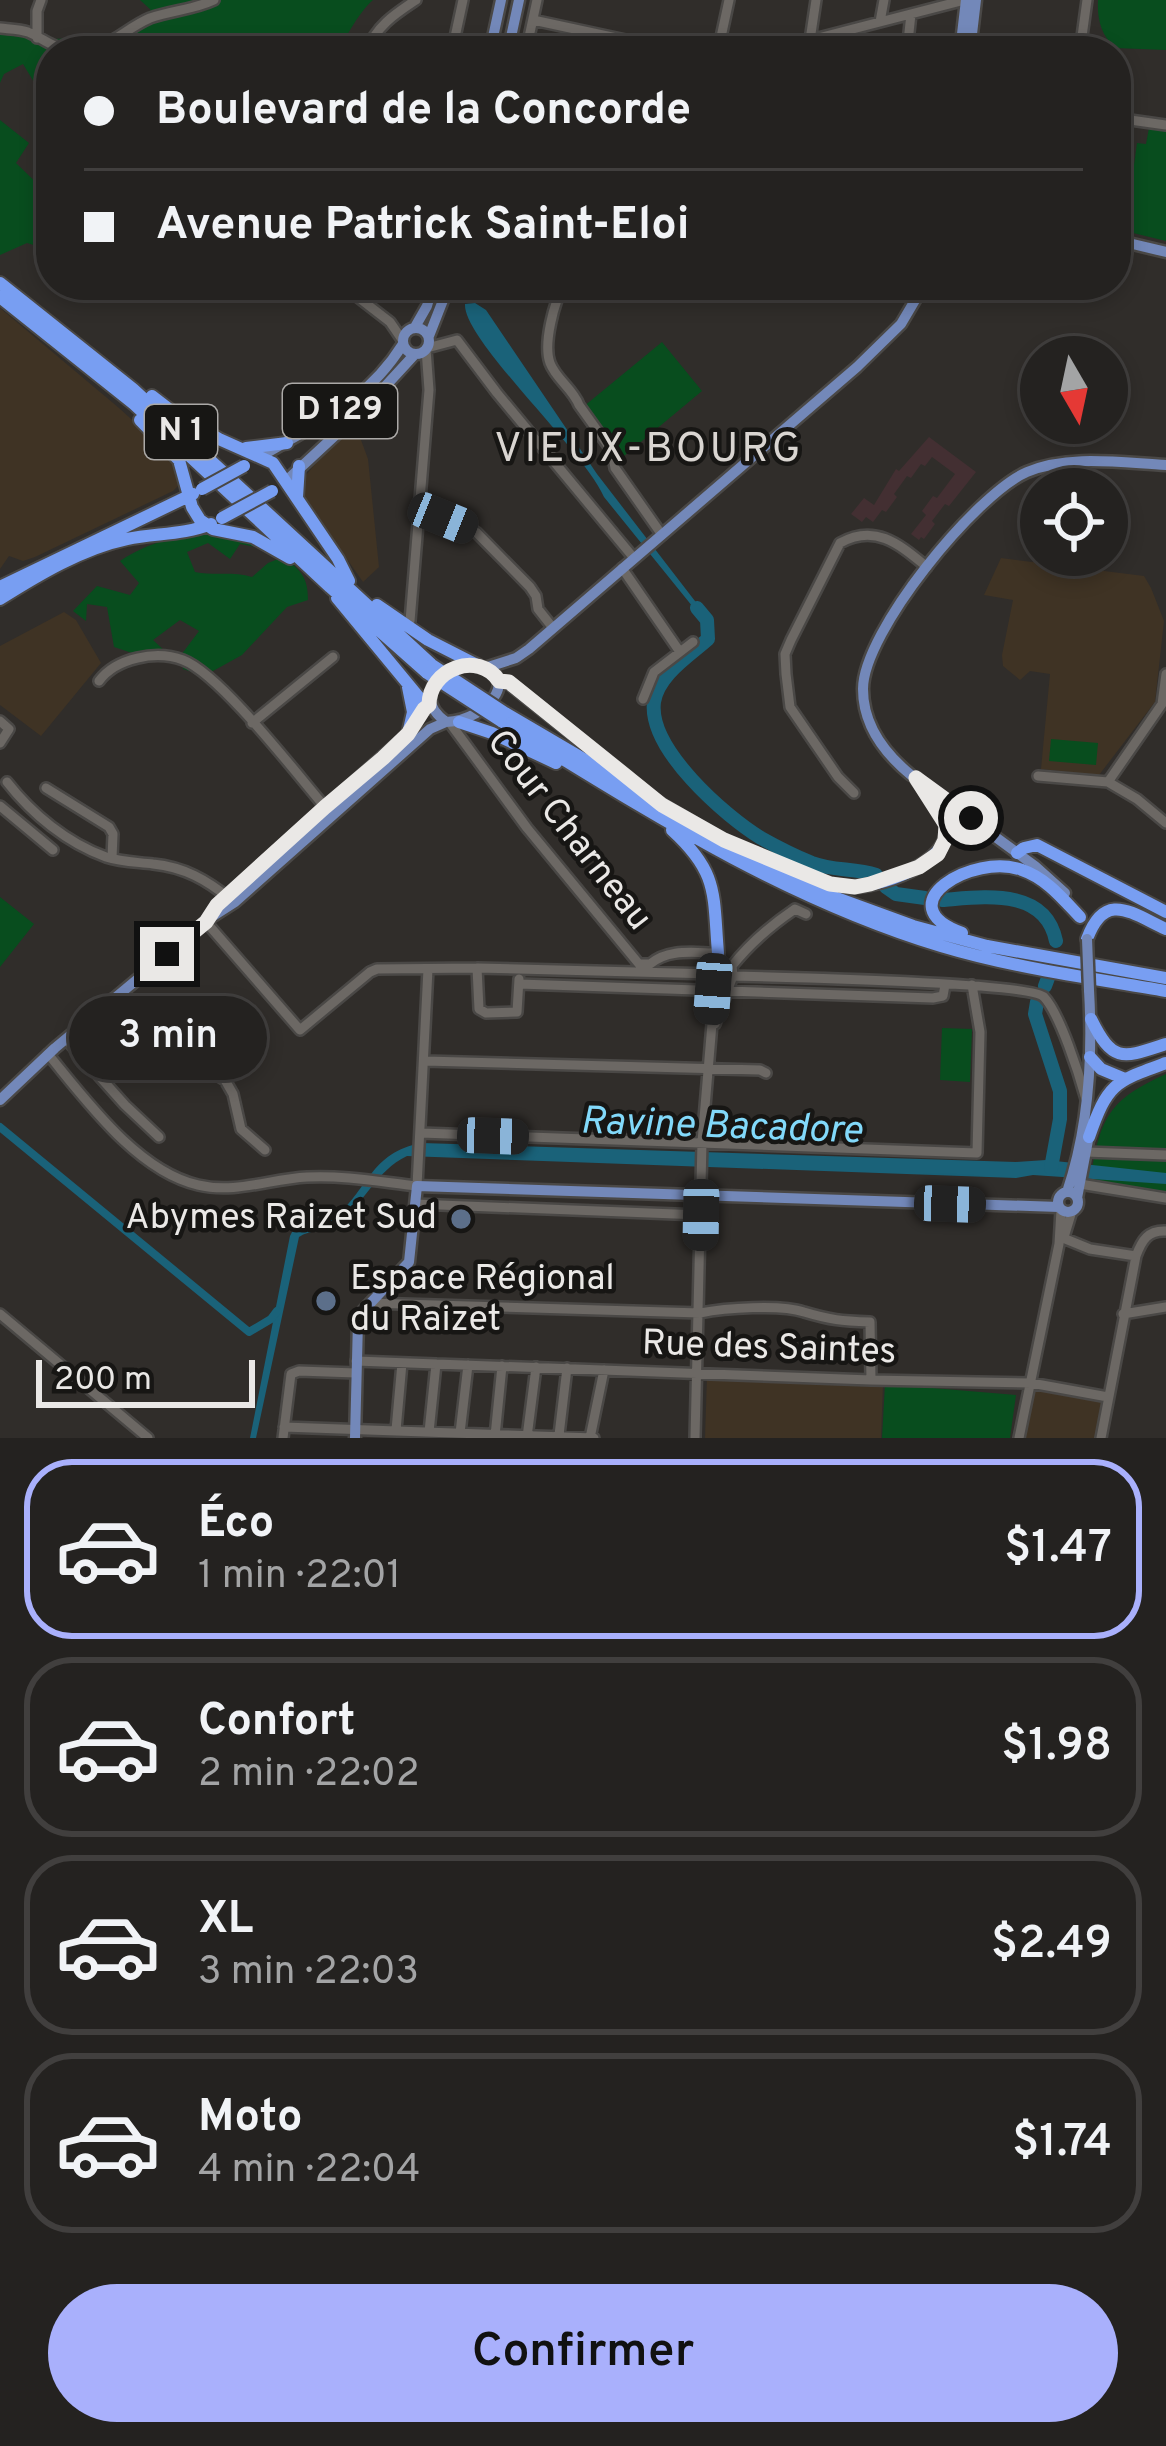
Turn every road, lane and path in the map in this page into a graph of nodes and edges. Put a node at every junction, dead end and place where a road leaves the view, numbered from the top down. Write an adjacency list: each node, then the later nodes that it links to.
1 (41, 0): 18 (street)
2 (214, 0): 19 (street)
3 (416, 0): 20 (street)
4 (463, 0): 21 (street)
5 (501, 0): 22 (main road)
6 (519, 0): 23 (main road)
7 (537, 0): 15 (street)
8 (729, 0): 26 (street)
9 (816, 0): 27 (street)
10 (884, 0): 16 (street)
11 (965, 0): 14 (street); 30 (main road)
12 (976, 0): 31 (main road)
13 (1087, 0): 32 (street)
14 (911, 14): 16 (street); 29 (street)
15 (533, 20): 24 (street); 25 (street)
16 (880, 22): 28 (street)
17 (0, 28): 33 (street)
18 (37, 36)
19 (120, 36)
20 (373, 36)
21 (455, 36)
22 (493, 36)
23 (511, 36)
24 (529, 36)
25 (607, 36)
26 (721, 36)
27 (811, 36)
28 (826, 36)
29 (909, 36)
30 (961, 36)
31 (972, 36)
32 (1081, 36)
33 (36, 37)
34 (1131, 120): 35 (street)
35 (1166, 125)
36 (1131, 243): 37 (main road)
37 (1166, 251)
38 (0, 283): 49 (highway, N 1)
39 (0, 297): 49 (highway, N 1)
40 (362, 300): 45 (street)
41 (429, 300): 46 (main road, D 129)
42 (443, 300): 48 (main road, D 129)
43 (556, 300): 60 (street)
44 (915, 300): 60 (main road)
45 (390, 322): 46 (street); 47 (street)
46 (413, 328): 47 (main road, D 129); 48 (main road)
47 (403, 343): 48 (main road, D 129); 50 (main road, D 129)
48 (425, 349): 54 (main road, D 129); 58 (street); 61 (street)
49 (103, 371): 51 (highway); 56 (highway); 65 (highway, N 1); 67 (highway, N 1)
50 (287, 443): 51 (highway); 52 (main road, D 129)
51 (239, 448): 52 (highway)
52 (260, 457): 55 (highway); 56 (highway, D 129, bridge)
53 (1166, 465): 62 (main road)
54 (299, 466): 55 (main road, D 129); 57 (highway)
55 (286, 481): 57 (highway); 59 (highway, D 129, bridge)
56 (196, 492): 59 (highway); 66 (highway, D 129)
57 (298, 498): 64 (highway)
58 (420, 506): 71 (street); 72 (street)
59 (207, 526): 65 (highway); 68 (highway, D 129)
60 (658, 537): 61 (main road)
61 (637, 555): 63 (main road)
62 (927, 567): 92 (main road); 97 (street)
63 (622, 568): 72 (main road); 74 (street)
64 (346, 575): 67 (highway); 70 (highway)
65 (324, 584): 78 (highway, N 1); 82 (highway)
66 (0, 587)
67 (354, 591): 69 (highway, N 1)
68 (0, 599)
69 (367, 604): 70 (highway); 78 (highway, N 1)
70 (382, 609): 77 (highway)
71 (410, 621)
72 (553, 628): 76 (main road)
73 (693, 642): 74 (street)
74 (680, 652): 83 (street)
75 (333, 657): 88 (street)
76 (516, 658): 77 (main road); 80 (main road)
77 (482, 667): 80 (main road); 84 (main road)
78 (430, 669): 85 (highway, N 1, bridge)
79 (1166, 674): 95 (street)
80 (499, 680): 87 (main road); 99 (highway)
81 (99, 682): 88 (street)
82 (407, 686): 84 (highway); 89 (highway)
83 (643, 700)
84 (429, 703): 87 (main road); 89 (main road)
85 (503, 717): 98 (highway, N 1); 99 (highway, N 1)
86 (0, 721): 90 (street)
87 (452, 722): 93 (highway); 108 (main road); 116 (street, Cour Charneau)
88 (252, 723): 101 (street)
89 (408, 734): 101 (main road)
90 (0, 743)
91 (1038, 776): 95 (street)
92 (913, 777): 104 (highway); 106 (main road)
93 (586, 778): 98 (highway); 103 (highway)
94 (7, 782): 107 (street)
95 (1108, 782): 102 (street)
96 (46, 788): 107 (street)
97 (854, 794)
98 (637, 804): 103 (highway); 123 (highway, N 1)
99 (662, 805): 104 (highway, N 1)
100 (0, 806): 105 (street)
101 (325, 807): 108 (main road)
102 (1166, 823)
103 (676, 835): 116 (highway)
104 (724, 840): 115 (highway, N 1)
105 (53, 850)
106 (1017, 853): 109 (highway); 111 (main road)
107 (112, 858): 108 (street)
108 (231, 899): 112 (main road)
109 (1166, 912)
110 (806, 914): 121 (street)
111 (1080, 917): 114 (main road); 115 (highway)
112 (207, 920): 118 (street); 131 (main road)
113 (1166, 929): 114 (highway)
114 (1087, 939): 132 (main road, bridge)
115 (1009, 950): 123 (highway, N 1)
116 (718, 953): 121 (street); 122 (street)
117 (477, 968): 118 (street); 119 (street); 125 (street)
118 (428, 969): 137 (street)
119 (519, 969): 122 (street); 125 (street)
120 (1166, 969): 123 (highway)
121 (733, 971): 126 (street); 129 (street)
122 (714, 974): 128 (street)
123 (1117, 977): 124 (highway, N 1); 130 (highway, N 1)
124 (1166, 978)
125 (519, 984): 128 (street)
126 (945, 985): 127 (street); 129 (street)
127 (972, 985): 144 (street); 148 (street)
128 (713, 989): 129 (street); 133 (street)
129 (728, 989): 133 (street)
130 (1166, 994)
131 (114, 998): 134 (main road); 149 (street)
132 (1091, 1027): 135 (highway); 138 (main road)
133 (710, 1034): 140 (street)
134 (66, 1039): 136 (main road); 146 (street)
135 (1166, 1044)
136 (48, 1054): 143 (main road); 152 (street)
137 (425, 1061): 140 (street); 145 (street)
138 (1093, 1061): 142 (highway); 144 (main road); 147 (main road)
139 (1166, 1063): 142 (highway)
140 (707, 1066): 141 (street); 148 (street)
141 (766, 1073)
142 (1125, 1078): 147 (highway)
143 (0, 1100)
144 (1087, 1104): 151 (main road)
145 (421, 1136): 148 (street); 152 (street)
146 (159, 1137)
147 (1089, 1137): 151 (main road)
148 (702, 1145): 153 (street)
149 (266, 1150)
150 (1166, 1155): 151 (street)
151 (1082, 1156): 155 (main road)
152 (417, 1186): 153 (main road); 156 (main road)
153 (701, 1196): 155 (main road); 157 (street)
154 (1166, 1198): 155 (street)
155 (1067, 1199): 159 (street)
156 (415, 1204): 157 (street); 161 (main road)
157 (701, 1215): 163 (street)
158 (1166, 1231): 160 (street)
159 (1061, 1241): 160 (street); 176 (street)
160 (1136, 1256): 165 (street)
161 (370, 1303): 163 (street); 170 (main road)
162 (1166, 1307): 165 (street)
163 (700, 1313): 174 (street); 175 (street)
164 (0, 1314): 186 (street)
165 (1124, 1314): 177 (street)
166 (402, 1363): 167 (street, Rue des Saintes); 170 (street, Rue des Saintes); 178 (street)
167 (436, 1364): 168 (street, Rue des Saintes); 180 (street)
168 (468, 1365): 169 (street, Rue des Saintes); 182 (street)
169 (502, 1366): 171 (street, Rue des Saintes); 184 (street)
170 (356, 1367): 179 (street, Rue des Saintes); 181 (main road)
171 (536, 1367): 172 (street, Rue des Saintes); 185 (street)
172 (567, 1368): 173 (street, Rue des Saintes); 183 (street)
173 (604, 1370): 174 (street, Rue des Saintes); 187 (street)
174 (698, 1373): 175 (street, Rue des Saintes); 188 (street)
175 (871, 1380): 176 (street, Rue des Saintes)
176 (1031, 1382): 177 (street, Rue des Saintes); 189 (street)
177 (1108, 1397): 190 (street)
178 (395, 1430): 180 (street); 181 (street)
179 (283, 1432): 181 (street)
180 (428, 1432): 182 (street)
181 (355, 1433)
182 (456, 1435): 184 (street)
183 (559, 1435): 185 (street); 187 (street)
184 (495, 1436): 185 (street)
185 (523, 1437)
186 (148, 1438)
187 (589, 1438)
188 (695, 1438)
189 (1019, 1438)
190 (1101, 1438)

